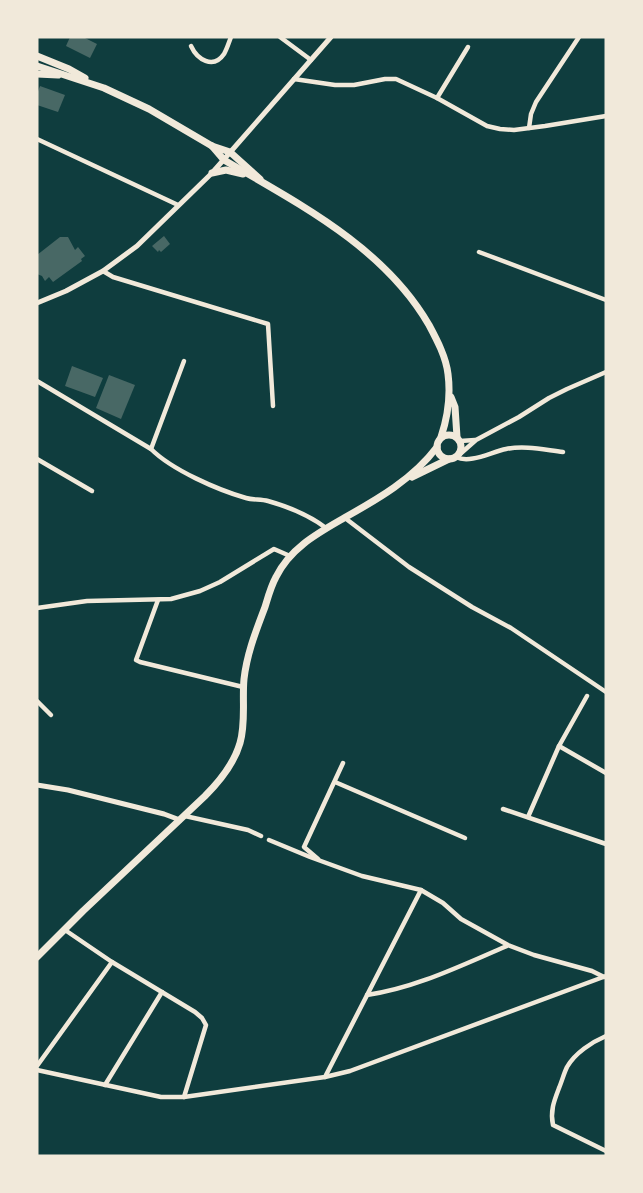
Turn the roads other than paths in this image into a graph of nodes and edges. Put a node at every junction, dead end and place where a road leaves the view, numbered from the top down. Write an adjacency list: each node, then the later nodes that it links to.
1 (231, 37): 5 (street)
2 (280, 37): 8 (street)
3 (331, 37): 8 (street)
4 (579, 37): 16 (street)
5 (191, 46)
6 (468, 47): 14 (street)
7 (39, 56): 13 (main road)
8 (311, 60): 12 (street)
9 (37, 66): 11 (main road)
10 (37, 74): 11 (main road)
11 (66, 75): 13 (main road)
12 (294, 79): 14 (street); 19 (street)
13 (104, 88): 18 (main road)
14 (437, 98): 16 (street)
15 (606, 116): 16 (street)
16 (529, 128)
17 (37, 139): 24 (street)
18 (212, 146): 19 (main road); 20 (main road)
19 (230, 152): 20 (street); 23 (main road)
20 (224, 160): 21 (street); 22 (main road)
21 (212, 173): 22 (main road); 24 (street)
22 (254, 177): 23 (main road)
23 (265, 184): 32 (main road)
24 (178, 205): 26 (street)
25 (479, 252): 27 (street)
26 (103, 271): 28 (street); 33 (street)
27 (606, 300)
28 (37, 303)
29 (184, 361): 38 (street)
30 (606, 372): 36 (street)
31 (37, 381): 38 (street)
32 (449, 390): 34 (main road); 35 (main road)
33 (273, 406)
34 (441, 438): 35 (main road); 37 (main road)
35 (459, 439): 36 (street); 40 (main road)
36 (476, 440): 40 (street)
37 (437, 447): 40 (main road); 42 (main road)
38 (151, 449): 45 (street)
39 (564, 453): 40 (street)
40 (455, 457): 42 (main road)
41 (37, 460): 43 (street)
42 (404, 480): 44 (main road)
43 (92, 491)
44 (345, 518): 45 (main road); 50 (street)
45 (326, 528): 46 (main road)
46 (290, 556): 47 (street); 49 (main road)
47 (158, 600): 48 (street); 49 (street)
48 (37, 608)
49 (243, 687): 61 (main road)
50 (606, 692)
51 (587, 696): 54 (street)
52 (37, 701): 53 (street)
53 (51, 715)
54 (559, 746): 56 (street); 60 (street)
55 (343, 763): 57 (street)
56 (606, 773)
57 (335, 782): 63 (street); 66 (street)
58 (37, 785): 61 (street)
59 (503, 808): 60 (street)
60 (528, 817): 65 (street)
61 (182, 818): 62 (street); 68 (main road)
62 (261, 836)
63 (465, 838)
64 (269, 840): 66 (street)
65 (606, 844)
66 (322, 862): 67 (street)
67 (421, 891): 69 (street); 74 (street)
68 (65, 930): 70 (main road); 71 (street)
69 (508, 945): 72 (street); 74 (street)
70 (37, 957)
71 (112, 962): 73 (street); 76 (street)
72 (605, 977): 77 (street)
73 (162, 992): 78 (street); 79 (street)
74 (367, 996): 77 (street)
75 (606, 1036): 80 (street)
76 (37, 1068): 78 (street)
77 (325, 1077): 79 (street)
78 (105, 1085): 79 (street)
79 (184, 1097)
80 (606, 1154)

